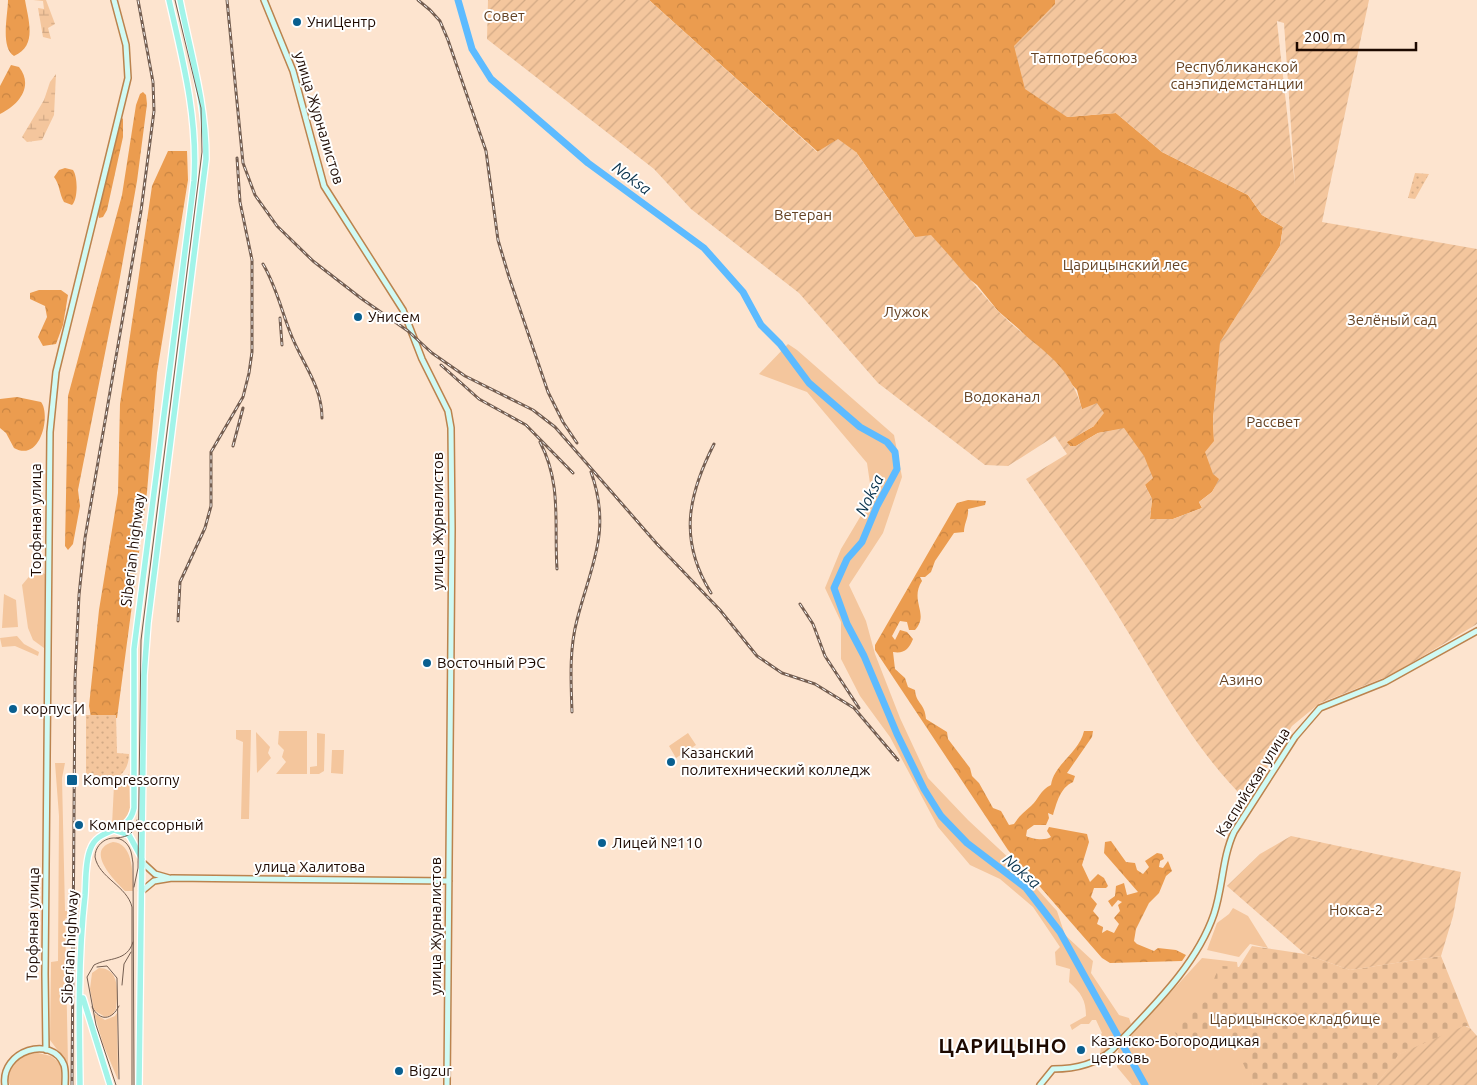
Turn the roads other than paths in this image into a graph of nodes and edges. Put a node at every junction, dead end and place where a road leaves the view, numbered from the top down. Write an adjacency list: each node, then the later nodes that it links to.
1 (114, 0): 12 (street, Торфяная улица)
2 (169, 0): 6 (main road, Siberian highway)
3 (180, 0): 7 (main road, Siberian highway)
4 (264, 0): 9 (street, улица Журналистов)
5 (1477, 631): 21 (street, Каспийская улица)
6 (112, 830): 7 (main road); 11 (main road, Siberian highway)
7 (142, 862): 8 (street); 10 (main road, Siberian highway)
8 (172, 878): 9 (street, улица Халитова); 10 (street)
9 (449, 881): 20 (street, улица Журналистов)
10 (142, 891): 19 (main road, Siberian highway)
11 (80, 986): 17 (main road, Siberian highway); 18 (main road)
12 (46, 1050): 13 (street); 16 (street)
13 (5, 1067): 14 (street); 15 (street)
14 (0, 1072)
15 (5, 1085)
16 (65, 1085)
17 (80, 1085)
18 (110, 1085)
19 (139, 1085)
20 (447, 1085)
21 (1040, 1085)

